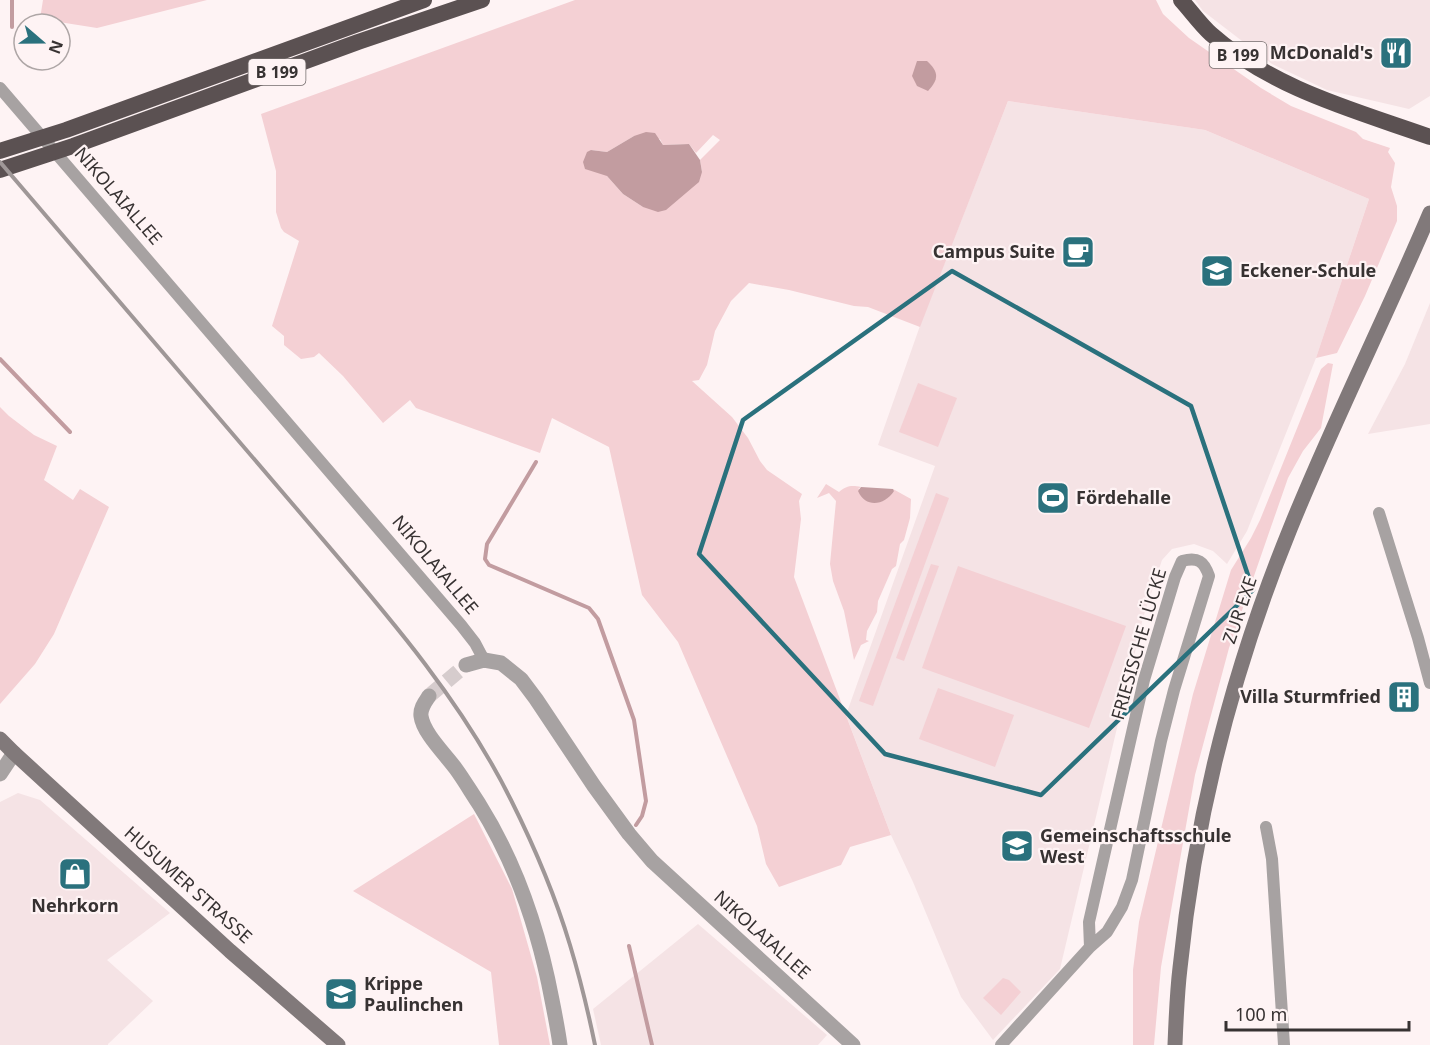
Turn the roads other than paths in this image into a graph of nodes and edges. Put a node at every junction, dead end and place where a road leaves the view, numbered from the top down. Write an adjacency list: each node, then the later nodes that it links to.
1 (424, 0): 6 (highway, B 199)
2 (482, 0): 7 (highway, B 199)
3 (1181, 0): 5 (highway, B 199)
4 (0, 88): 10 (street, NIKOLAIALLEE)
5 (1430, 137)
6 (0, 152)
7 (0, 170)
8 (1430, 213): 24 (main road, ZUR EXE)
9 (1379, 513): 12 (street)
10 (484, 660): 11 (street); 22 (street, NIKOLAIALLEE)
11 (465, 665)
12 (1430, 683)
13 (429, 696): 21 (street)
14 (0, 738): 16 (main road, HUSUMER STRASSE)
15 (0, 745): 16 (main road, HUSUMER STRASSE)
16 (14, 753): 17 (street); 20 (main road, HUSUMER STRASSE)
17 (0, 774)
18 (1266, 827): 25 (street)
19 (1090, 947): 19 (street, FRIESISCHE LÜCKE); 23 (street, FRIESISCHE LÜCKE)
20 (338, 1045)
21 (560, 1045)
22 (853, 1045)
23 (1001, 1045)
24 (1174, 1045)
25 (1284, 1045)

